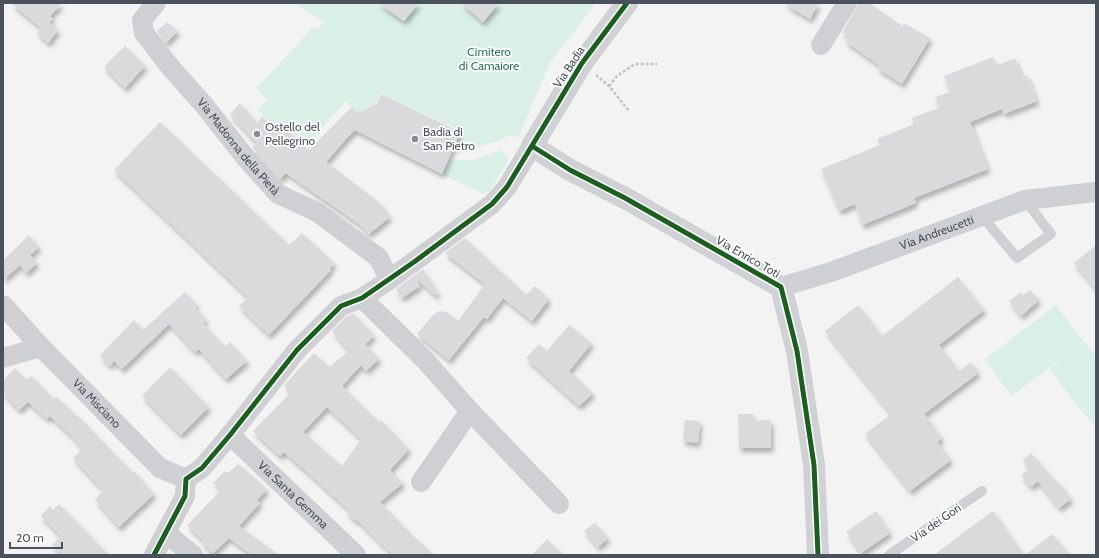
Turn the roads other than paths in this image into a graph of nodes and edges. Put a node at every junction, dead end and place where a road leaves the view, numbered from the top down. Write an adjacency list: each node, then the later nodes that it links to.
1 (156, 3): 9 (street, Via Madonna della Pietà)
2 (628, 3): 5 (street, Via Badia)
3 (847, 3): 4 (street)
4 (822, 45)
5 (532, 146): 9 (street); 10 (street, Via Enrico Toti)
6 (1093, 196): 7 (street, Via Andreucetti)
7 (1025, 200): 8 (street, Via Andreucetti); 8 (lane)
8 (982, 216): 10 (street, Via Andreucetti)
9 (389, 280): 11 (street)
10 (781, 286): 25 (street, Via Enrico Toti)
11 (362, 298): 15 (street); 16 (street)
12 (3, 305): 13 (street, Via Misciano)
13 (41, 347): 14 (street); 17 (street, Via Misciano)
14 (3, 358)
15 (470, 411): 18 (street); 20 (street)
16 (230, 435): 17 (street); 24 (street, Via Santa Gemma)
17 (186, 480): 21 (street)
18 (421, 482)
19 (982, 491): 26 (lane, Via dei Gori)
20 (559, 504)
21 (166, 532): 22 (street); 23 (street)
22 (154, 555)
23 (193, 555)
24 (356, 555)
25 (818, 555)
26 (889, 555)

